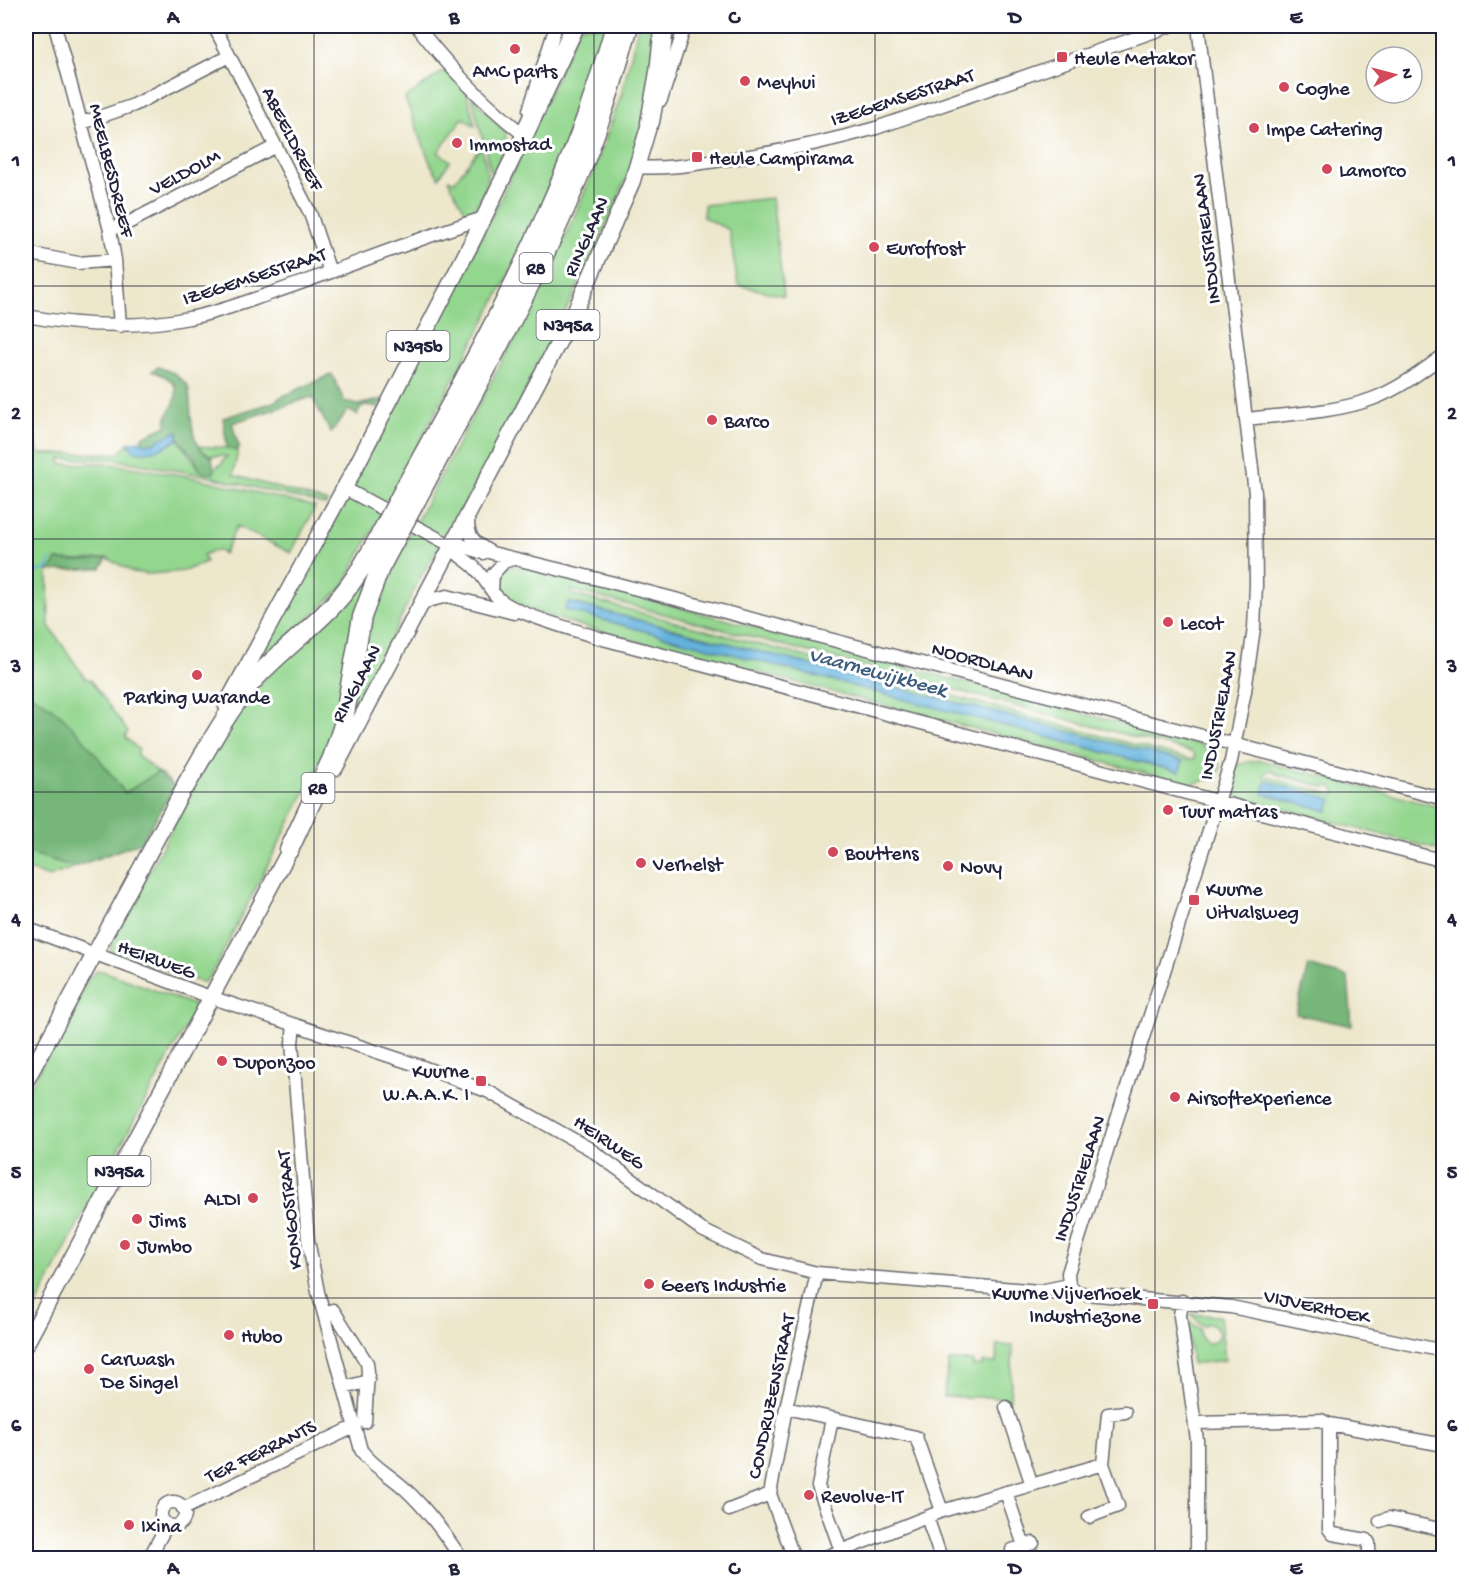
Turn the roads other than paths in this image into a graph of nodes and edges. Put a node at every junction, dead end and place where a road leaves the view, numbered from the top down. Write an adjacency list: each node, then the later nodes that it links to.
1 (56, 26): 14 (street, MEELBESDREEF)
2 (214, 26): 12 (street, ABEELDREEF)
3 (417, 26): 15 (street)
4 (556, 26): 15 (street, N395b)
5 (574, 26): 15 (highway)
6 (615, 26): 30 (highway, R8)
7 (629, 26): 30 (highway, R8)
8 (664, 26): 13 (highway)
9 (684, 26): 13 (street, RINGLAAN / N395a)
10 (1170, 26): 17 (street, IZEGEMSESTRAAT)
11 (1198, 26): 28 (street, INDUSTRIELAAN)
12 (229, 56): 14 (street); 16 (street, ABEELDREEF)
13 (650, 122): 17 (main road, RINGLAAN / N395a)
14 (82, 123): 20 (street, MEELBESDREEF)
15 (524, 135): 18 (main road, N395b)
16 (276, 146): 20 (street, VELDOLM); 24 (street, ABEELDREEF)
17 (637, 167): 31 (main road, RINGLAAN / N395a)
18 (483, 218): 19 (street, IZEGEMSESTRAAT); 21 (main road, N395b)
19 (453, 227): 21 (street); 24 (street, IZEGEMSESTRAAT)
20 (110, 230): 23 (street, MEELBESDREEF)
21 (474, 238): 29 (main road, N395b)
22 (26, 253): 23 (street)
23 (115, 260): 26 (street, MEELBESDREEF)
24 (330, 272): 26 (street, IZEGEMSESTRAAT)
25 (26, 316): 26 (street, IZEGEMSESTRAAT)
26 (120, 326)
27 (1443, 355): 28 (street)
28 (1247, 419): 39 (street, INDUSTRIELAAN)
29 (344, 488): 33 (street, NOORDLAAN); 40 (main road, N395b)
30 (410, 495): 32 (highway, R8, bridge)
31 (468, 516): 33 (main road, RINGLAAN / N395a); 34 (street, NOORDLAAN)
32 (388, 536): 40 (highway, R8); 43 (highway, R8)
33 (452, 546): 34 (street, NOORDLAAN); 36 (street, NOORDLAAN); 37 (main road, RINGLAAN / N395a)
34 (492, 553): 35 (street, NOORDLAAN)
35 (513, 559): 36 (street); 39 (street, NOORDLAAN)
36 (492, 591): 38 (street, NOORDLAAN)
37 (419, 607): 38 (street, NOORDLAAN); 43 (main road, RINGLAAN / N395a)
38 (530, 615): 42 (street, NOORDLAAN)
39 (1235, 744): 41 (street, NOORDLAAN); 42 (street, INDUSTRIELAAN)
40 (186, 784): 46 (main road, N395b)
41 (1443, 799)
42 (1218, 802): 44 (street, NOORDLAAN); 51 (street, INDUSTRIELAAN)
43 (289, 850): 47 (main road, RINGLAAN / N395a)
44 (1443, 861)
45 (26, 928): 46 (street, HEIRWEG)
46 (93, 955): 47 (street, HEIRWEG); 49 (main road, N395b)
47 (210, 998): 48 (street, HEIRWEG); 54 (main road, RINGLAAN / N395a)
48 (294, 1025): 50 (street, HEIRWEG); 57 (street, KONGOSTRAAT)
49 (26, 1081)
50 (816, 1273): 51 (street, HEIRWEG); 59 (street, CONDRUZENSTRAAT)
51 (1069, 1285): 52 (street)
52 (1182, 1301): 55 (street, VIJVERHOEK); 62 (street)
53 (333, 1310): 56 (street, KONGOSTRAAT)
54 (26, 1344)
55 (1443, 1351)
56 (368, 1381): 57 (street); 64 (street, KONGOSTRAAT)
57 (344, 1388): 64 (street, KONGOSTRAAT)
58 (1006, 1407): 67 (street)
59 (786, 1408): 61 (street); 69 (street, CONDRUZENSTRAAT)
60 (1125, 1412): 66 (street)
61 (832, 1419): 72 (street); 79 (street)
62 (1196, 1423): 63 (street); 85 (street)
63 (1329, 1424): 65 (street); 86 (street)
64 (359, 1425): 70 (street, TER FERRANTS); 81 (street, KONGOSTRAAT)
65 (1443, 1445)
66 (1103, 1464): 67 (street); 74 (street)
67 (1032, 1485): 68 (street)
68 (1006, 1492): 72 (street); 78 (street)
69 (770, 1494): 71 (street); 82 (street, CONDRUZENSTRAAT)
70 (183, 1509): 76 (street); 76 (street)
71 (729, 1510)
72 (942, 1511): 73 (street)
73 (927, 1517): 79 (street); 84 (street)
74 (1089, 1517)
75 (1380, 1521): 77 (street)
76 (167, 1525): 80 (street)
77 (1443, 1530)
78 (1023, 1546)
79 (848, 1553): 83 (street)
80 (149, 1558)
81 (461, 1558)
82 (794, 1558)
83 (823, 1558)
84 (941, 1558)
85 (1197, 1558)
86 (1369, 1558)

